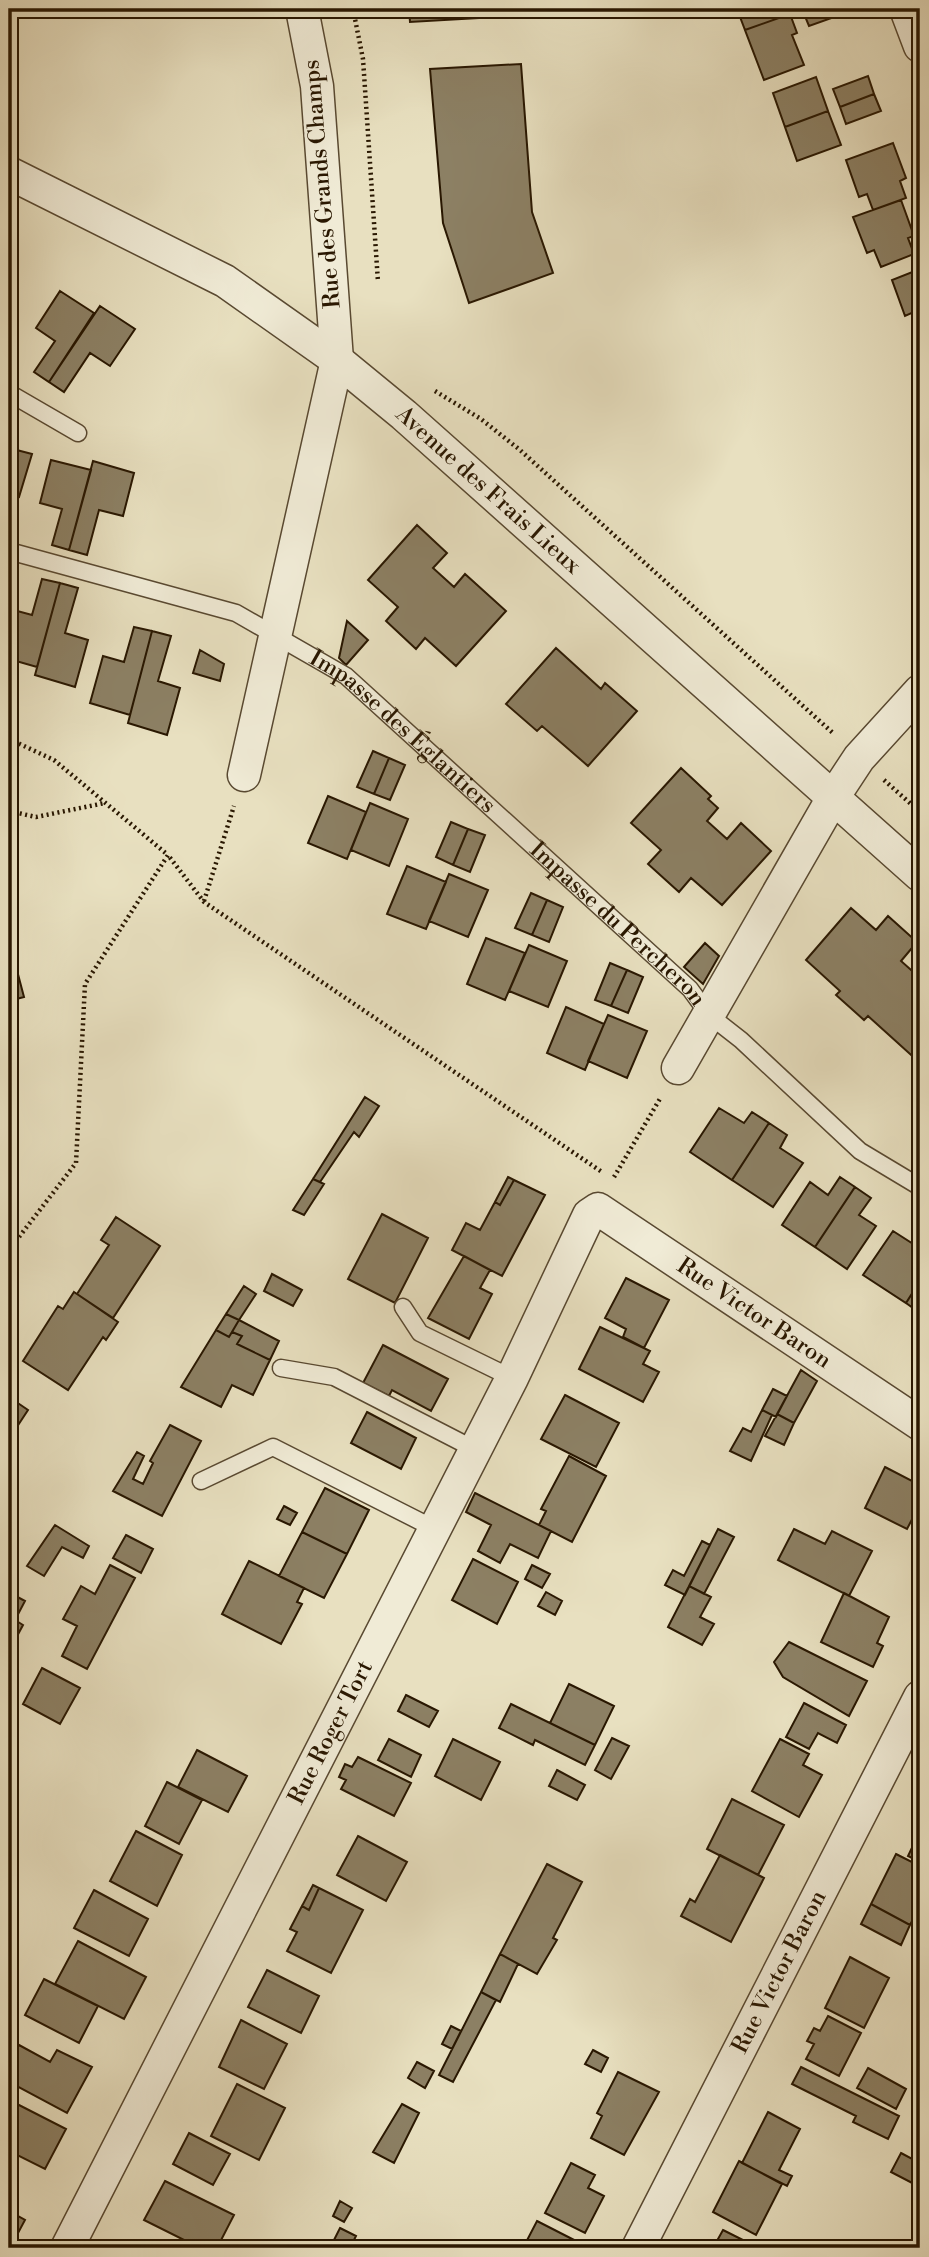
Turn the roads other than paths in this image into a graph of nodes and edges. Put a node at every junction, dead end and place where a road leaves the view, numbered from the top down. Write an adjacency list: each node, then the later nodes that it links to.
1 (302, 9): 5 (street, Rue des Grands Champs)
2 (906, 9): 3 (street)
3 (920, 46)
4 (9, 173): 5 (street, Avenue des Frais Lieux)
5 (337, 360): 9 (street, Impasse des Églantiers); 12 (street, Avenue des Frais Lieux)
6 (9, 393): 7 (lane)
7 (78, 433)
8 (9, 551): 9 (lane, Impasse des Églantiers)
9 (275, 638): 11 (street, Impasse des Églantiers); 13 (lane, Impasse des Églantiers)
10 (920, 691): 12 (street, Impasse du Percheron)
11 (244, 775)
12 (834, 796): 14 (street, Avenue des Frais Lieux); 15 (street, Impasse du Percheron)
13 (524, 837): 15 (lane, Impasse du Percheron)
14 (920, 875)
15 (709, 1015): 16 (street, Impasse du Percheron); 17 (lane, Impasse du Percheron)
16 (677, 1068)
17 (920, 1187)
18 (594, 1212): 21 (street, Rue Roger Tort); 22 (street, Rue Victor Baron)
19 (403, 1307): 21 (lane)
20 (281, 1368): 23 (lane)
21 (512, 1378): 23 (street, Rue Roger Tort)
22 (920, 1424)
23 (476, 1450): 25 (street, Rue Roger Tort)
24 (201, 1481): 25 (lane)
25 (435, 1529): 27 (street, Rue Roger Tort)
26 (920, 1697): 28 (street, Rue Victor Baron)
27 (66, 2248)
28 (638, 2248)

